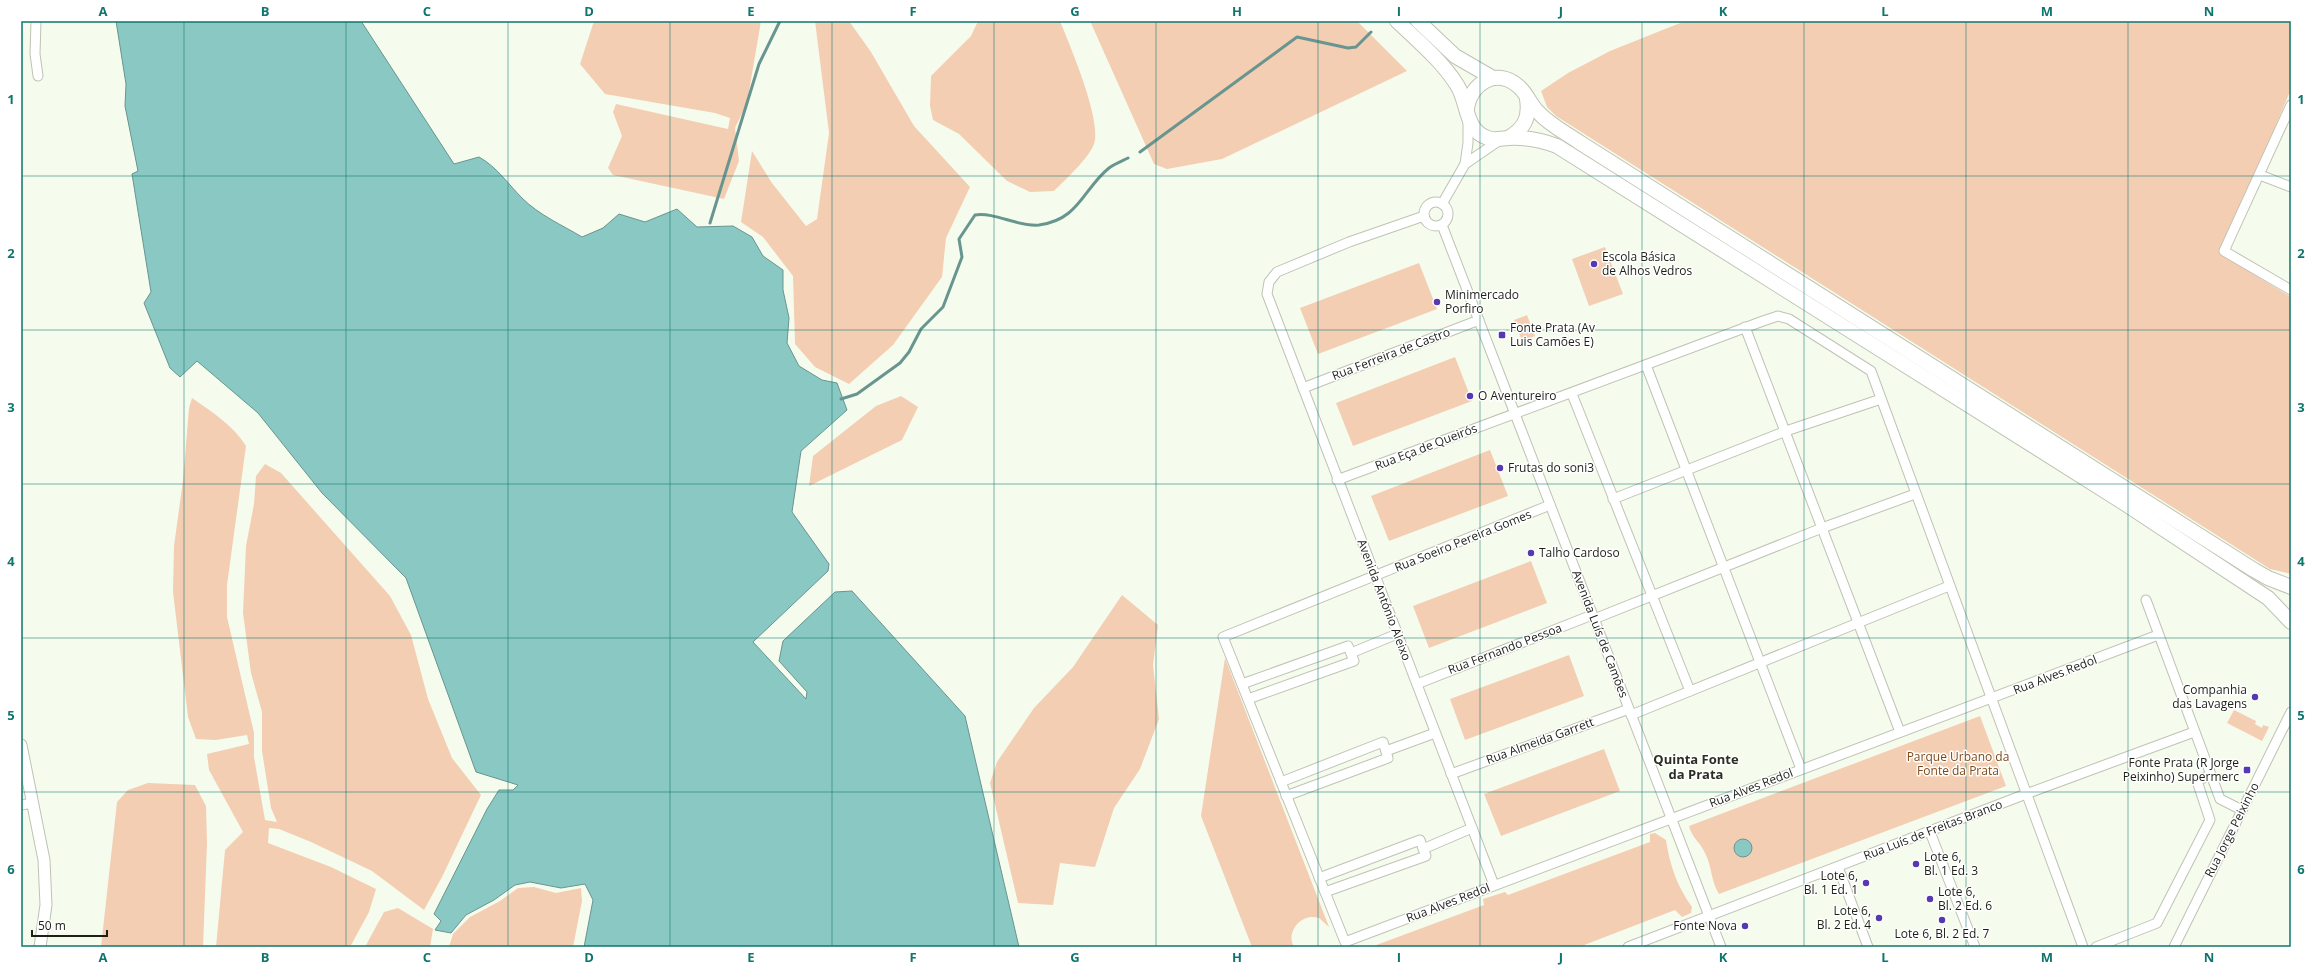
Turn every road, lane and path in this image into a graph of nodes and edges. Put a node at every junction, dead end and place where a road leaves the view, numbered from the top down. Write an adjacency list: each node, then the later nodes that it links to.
1 (36, 21): 4 (street)
2 (1397, 21): 8 (main road)
3 (1418, 21): 5 (main road)
4 (38, 76)
5 (1492, 78): 6 (main road); 8 (main road)
6 (1527, 99): 9 (main road); 34 (main road)
7 (2291, 105): 11 (street)
8 (1467, 113): 9 (main road); 10 (street)
9 (1504, 139): 10 (street); 39 (main road)
10 (1465, 164): 13 (street)
11 (2260, 175): 12 (street); 16 (street)
12 (2291, 187)
13 (1442, 204): 14 (street); 15 (street)
14 (1424, 216): 15 (street); 20 (street, Avenida António Aleixo)
15 (1442, 225): 17 (street, Avenida Luís de Camões)
16 (2291, 290)
17 (1479, 320): 20 (street, Rua Ferreira de Castro); 23 (street, Avenida Luís de Camões)
18 (1745, 327): 19 (street, Rua Eça de Queirós); 22 (street, Rua Eça de Queirós); 24 (street)
19 (1646, 365): 21 (street, Rua Eça de Queirós); 25 (street)
20 (1303, 388): 26 (street, Avenida António Aleixo)
21 (1572, 394): 23 (street, Rua Eça de Queirós); 28 (street)
22 (1881, 399): 24 (street); 27 (street, Rua Eça de Queirós)
23 (1515, 414): 26 (street, Rua Eça de Queirós); 29 (street, Avenida Luís de Camões)
24 (1786, 432): 25 (street); 30 (street)
25 (1686, 471): 28 (street); 31 (street)
26 (1337, 480): 32 (street, Avenida António Aleixo)
27 (1916, 494): 30 (street, Rua Fernando Pessoa); 33 (street, Rua Eça de Queirós)
28 (1613, 499): 35 (street)
29 (1550, 505): 32 (street, Rua Soeiro Pereira Gomes); 37 (street, Avenida Luís de Camões)
30 (1822, 528): 31 (street, Rua Fernando Pessoa); 38 (street)
31 (1725, 566): 35 (street, Rua Fernando Pessoa); 43 (street)
32 (1376, 577): 40 (street, Avenida António Aleixo); 44 (street, Rua Soeiro Pereira Gomes)
33 (1950, 586): 38 (street, Rua Almeida Garrett); 47 (street, Rua Eça de Queirós)
34 (2291, 587)
35 (1652, 595): 37 (street, Rua Fernando Pessoa); 46 (street)
36 (2146, 600): 41 (street)
37 (1593, 617): 45 (street, Rua Fernando Pessoa); 49 (street, Avenida Luís de Camões)
38 (1858, 622): 43 (street, Rua Almeida Garrett); 51 (street)
39 (2291, 622)
40 (1397, 634): 42 (street); 45 (street, Avenida António Aleixo)
41 (2158, 635): 47 (street, Rua Alves Redol); 52 (street)
42 (1351, 653): 44 (street); 48 (street)
43 (1761, 663): 46 (street, Rua Almeida Garrett); 56 (street)
44 (1242, 684): 48 (street)
45 (1417, 684): 53 (street, Avenida António Aleixo)
46 (1690, 691): 49 (street, Rua Almeida Garrett)
47 (1992, 699): 51 (street, Rua Alves Redol); 60 (street, Rua Eça de Queirós)
48 (1248, 700): 59 (street)
49 (1630, 712): 57 (street, Rua Almeida Garrett); 65 (street, Avenida Luís de Camões)
50 (2291, 712): 64 (street, Rua Jorge Peixinho)
51 (1900, 732): 56 (street, Rua Alves Redol)
52 (2194, 732): 58 (street); 60 (street, Rua Luís de Freitas Branco)
53 (1435, 733): 55 (street); 57 (street, Avenida António Aleixo)
54 (21, 745): 62 (street)
55 (1386, 751): 59 (street); 61 (street)
56 (1801, 769): 65 (street, Rua Alves Redol)
57 (1451, 774): 66 (street, Avenida António Aleixo)
58 (2210, 775): 64 (street); 80 (street)
59 (1281, 782): 61 (street)
60 (2026, 794): 67 (street, Rua Luís de Freitas Branco); 79 (street, Rua Eça de Queirós)
61 (1286, 796): 70 (street)
62 (33, 803): 63 (street); 74 (street)
63 (21, 805)
64 (2242, 810): 81 (street, Rua Jorge Peixinho)
65 (1671, 818): 71 (street, Rua Alves Redol); 73 (street, Avenida Luís de Camões)
66 (1472, 828): 68 (street); 71 (street, Avenida António Aleixo)
67 (1930, 832): 69 (street, Rua Luís de Freitas Branco); 78 (street)
68 (1423, 849): 70 (street); 72 (street)
69 (1838, 867): 73 (street, Rua Luís de Freitas Branco); 77 (street)
70 (1319, 878): 72 (street)
71 (1494, 885): 72 (street, Rua Alves Redol)
72 (1325, 892)
73 (1709, 916): 75 (street, Rua Luís de Freitas Branco); 76 (street, Avenida Luís de Camões)
74 (40, 947)
75 (1628, 947)
76 (1721, 947)
77 (1868, 947)
78 (1975, 947)
79 (2083, 947)
80 (2096, 947)
81 (2174, 947)

